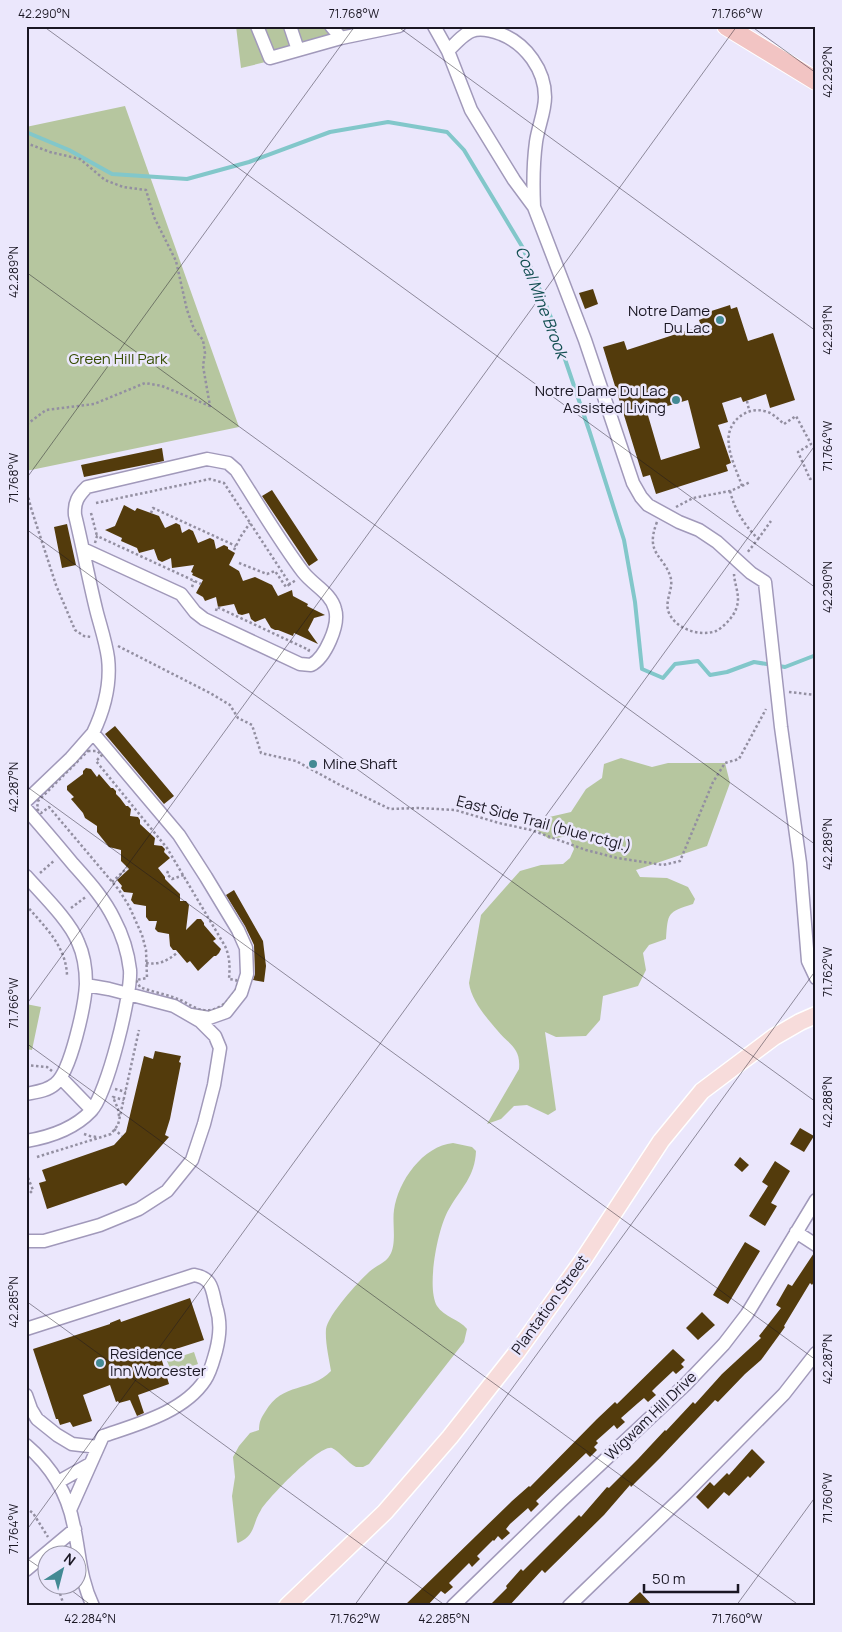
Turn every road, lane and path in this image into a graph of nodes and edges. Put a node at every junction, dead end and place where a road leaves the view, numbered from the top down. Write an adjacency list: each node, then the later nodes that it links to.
1 (257, 26): 8 (street)
2 (290, 26): 8 (street)
3 (331, 26): 7 (street)
4 (399, 26): 7 (street)
5 (434, 26): 9 (street)
6 (726, 26): 10 (highway)
7 (341, 38): 8 (street)
8 (298, 50)
9 (448, 50): 12 (street); 12 (street)
10 (816, 81)
11 (26, 143): 15 (path)
12 (534, 207): 24 (street)
13 (747, 401): 14 (path)
14 (749, 410): 16 (path); 18 (path)
15 (26, 425)
16 (815, 477)
17 (750, 482): 18 (path)
18 (742, 486): 20 (path)
19 (26, 488): 38 (path, East Side Trail (blue rctgl.))
20 (730, 491): 24 (path); 28 (path)
21 (96, 503): 26 (path)
22 (91, 513): 27 (path)
23 (151, 513): 26 (path)
24 (662, 514): 31 (street); 31 (path)
25 (771, 520): 28 (path)
26 (250, 524): 35 (path)
27 (97, 536): 29 (path); 32 (path)
28 (758, 539): 31 (path)
29 (86, 551): 29 (street); 38 (street)
30 (239, 562): 35 (path)
31 (739, 563): 40 (street)
32 (194, 581): 34 (path); 36 (path)
33 (299, 581): 35 (path)
34 (201, 584)
35 (290, 584)
36 (190, 591)
37 (214, 615): 39 (path)
38 (104, 638): 40 (path, East Side Trail (blue rctgl.)); 42 (street)
39 (306, 658)
40 (778, 691): 41 (path); 58 (street)
41 (816, 695)
42 (93, 733): 43 (street); 61 (street)
43 (26, 802)
44 (26, 809): 60 (street)
45 (51, 863): 47 (path)
46 (127, 868): 51 (path)
47 (45, 869)
48 (168, 871): 49 (path)
49 (184, 875): 51 (path); 56 (path)
50 (26, 876): 59 (street)
51 (112, 882): 56 (path)
52 (82, 900): 54 (path)
53 (26, 905): 57 (path)
54 (75, 906)
55 (178, 953): 56 (path)
56 (146, 963)
57 (67, 975)
58 (816, 978)
59 (86, 985): 60 (street); 64 (street)
60 (129, 994): 61 (street); 67 (street)
61 (191, 1015): 78 (street)
62 (816, 1015): 92 (main road, Plantation Street)
63 (26, 1065): 64 (path)
64 (61, 1078): 65 (street); 67 (street)
65 (26, 1094)
66 (124, 1100): 68 (path)
67 (92, 1110): 72 (street)
68 (119, 1120)
69 (114, 1129): 70 (path)
70 (122, 1136)
71 (102, 1137): 73 (path)
72 (26, 1141)
73 (84, 1142)
74 (26, 1173): 75 (path)
75 (26, 1194)
76 (816, 1200): 77 (street, Wigwam Hill Drive)
77 (796, 1232): 79 (street); 94 (street, Wigwam Hill Drive)
78 (26, 1241)
79 (816, 1245)
80 (26, 1330): 84 (street)
81 (816, 1353): 95 (street)
82 (26, 1395): 84 (street)
83 (26, 1445): 86 (street)
84 (98, 1446): 85 (street)
85 (90, 1464): 86 (street); 88 (street)
86 (58, 1482): 88 (street)
87 (26, 1508): 90 (path)
88 (70, 1510): 89 (street)
89 (75, 1529): 91 (street); 93 (street)
90 (49, 1538)
91 (26, 1570)
92 (296, 1603)
93 (93, 1606)
94 (453, 1606)
95 (569, 1606)

